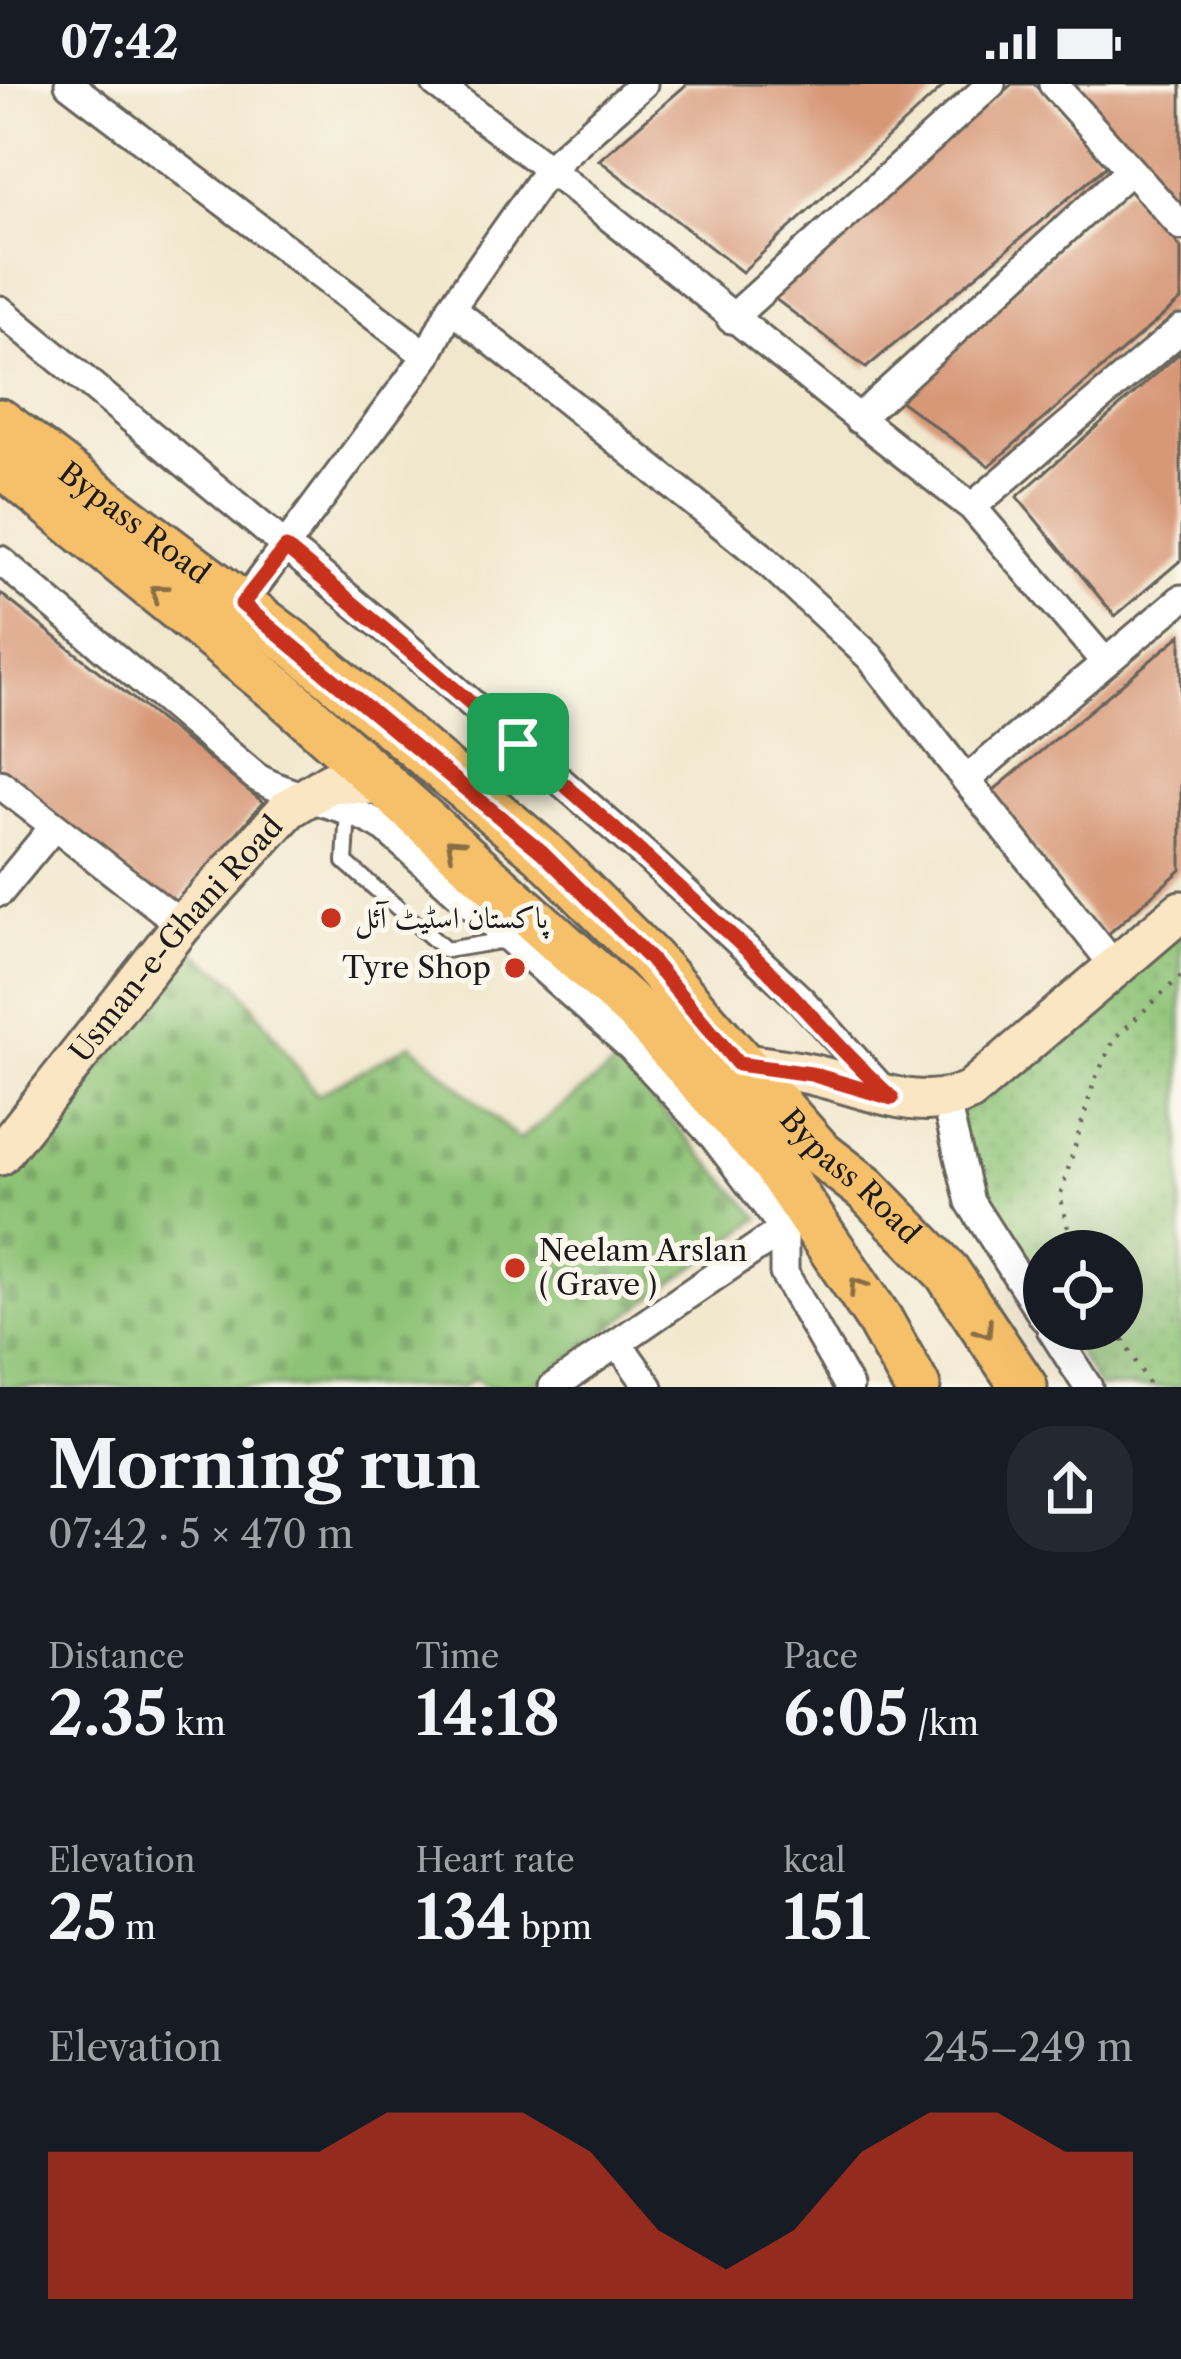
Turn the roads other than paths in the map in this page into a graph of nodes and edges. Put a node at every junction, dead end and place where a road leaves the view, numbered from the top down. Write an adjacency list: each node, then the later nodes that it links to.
1 (69, 84): 13 (street)
2 (436, 84): 6 (street)
3 (643, 84): 6 (street)
4 (991, 84): 11 (street)
5 (1053, 84): 7 (street)
6 (550, 166): 9 (street); 11 (street)
7 (1129, 170): 8 (street); 14 (street)
8 (1181, 226)
9 (451, 308): 13 (street); 23 (street)
10 (0, 310): 18 (street)
11 (731, 319): 14 (street)
12 (1181, 329): 17 (street)
13 (427, 356): 18 (street)
14 (858, 419): 17 (street)
15 (0, 422): 21 (main road, Bypass Road)
16 (0, 463): 25 (main road, one-way to 16)
17 (973, 507): 22 (street)
18 (286, 548): 21 (street); 34 (street)
19 (0, 560): 26 (street)
20 (1181, 598): 22 (street)
21 (242, 604): 33 (main road, Bypass Road)
22 (1105, 662): 23 (street)
23 (966, 780): 32 (street)
24 (0, 784): 27 (street)
25 (364, 791): 26 (main road, Usman-e-Ghani Road); 31 (main road); 31 (lane)
26 (301, 797): 30 (main road, Usman-e-Ghani Road)
27 (52, 829): 28 (street); 30 (street)
28 (0, 892)
29 (1181, 911): 32 (main road)
30 (182, 925): 36 (main road, Usman-e-Ghani Road)
31 (529, 934): 38 (main road)
32 (1116, 968): 35 (main road)
33 (738, 1064): 34 (main road); 37 (main road, Bypass Road)
34 (892, 1098): 35 (main road)
35 (946, 1103): 39 (street)
36 (0, 1155)
37 (866, 1189): 38 (main road); 46 (main road, Bypass Road, one-way to 46)
38 (802, 1221): 40 (street); 44 (street); 45 (main road, one-way to 38)
39 (1023, 1285)
40 (618, 1343): 42 (street); 43 (street)
41 (1064, 1350): 47 (street)
42 (553, 1387)
43 (649, 1387)
44 (849, 1387)
45 (916, 1387)
46 (1024, 1387)
47 (1088, 1387)

